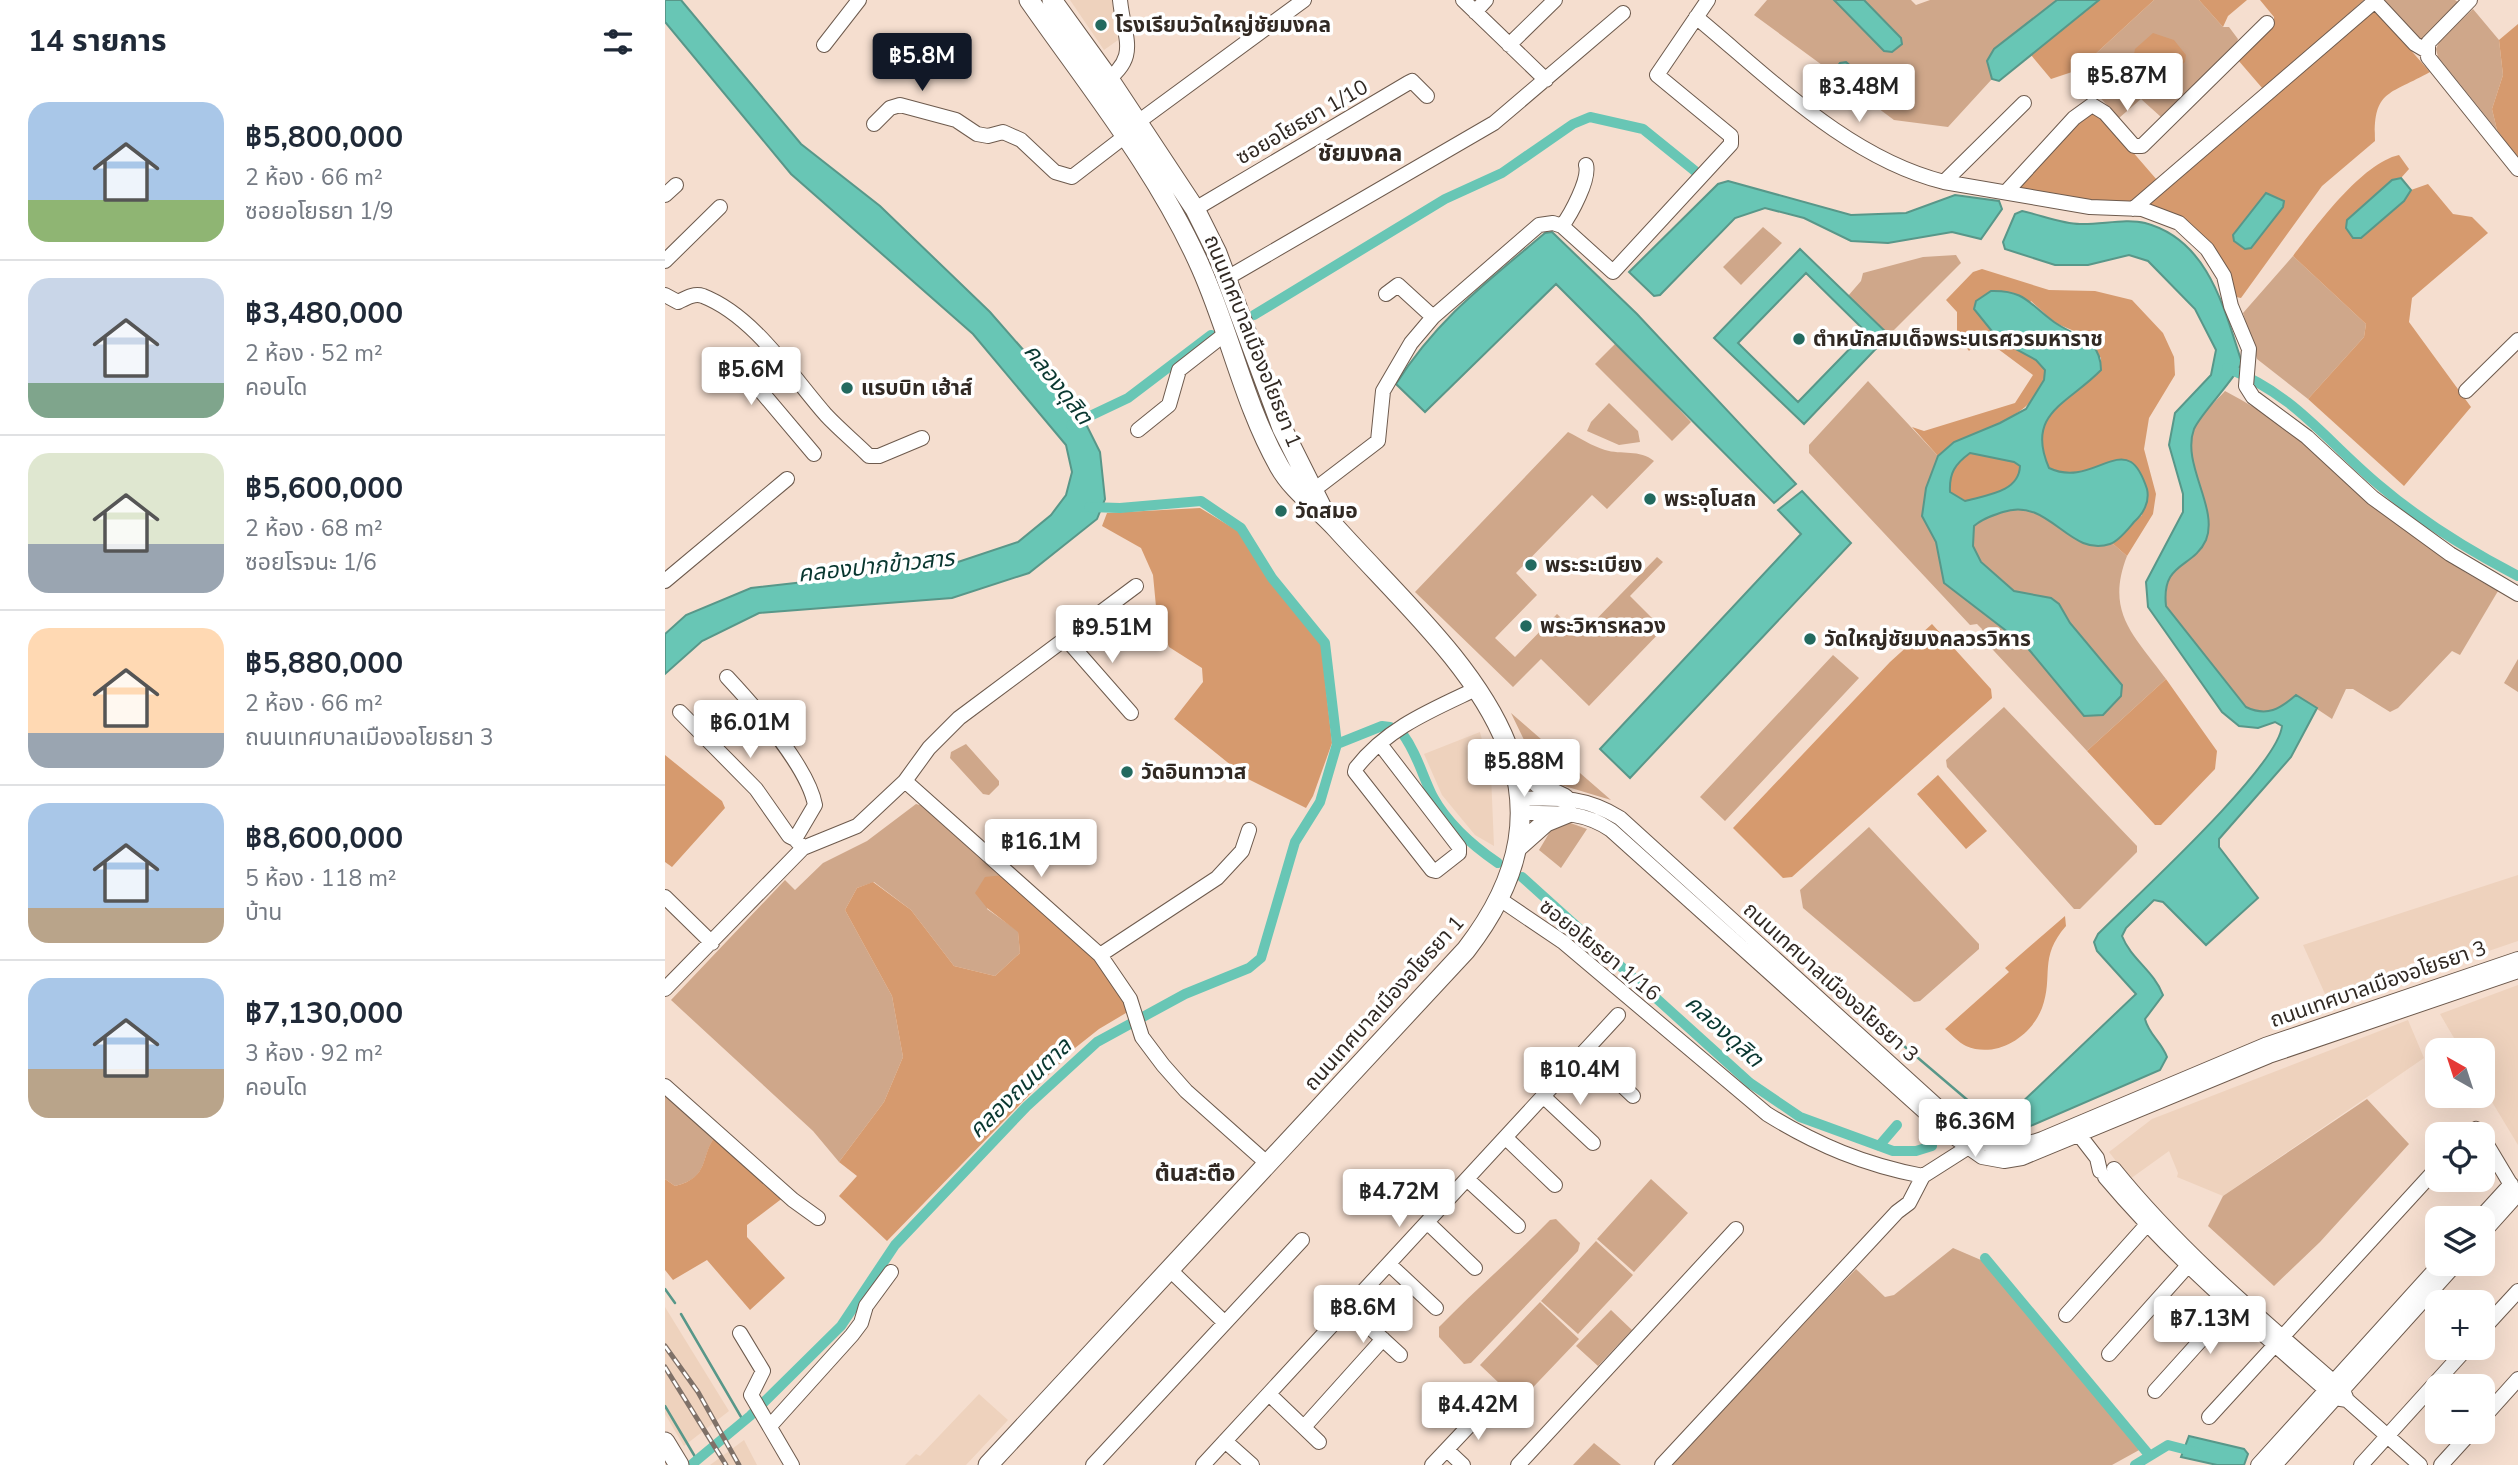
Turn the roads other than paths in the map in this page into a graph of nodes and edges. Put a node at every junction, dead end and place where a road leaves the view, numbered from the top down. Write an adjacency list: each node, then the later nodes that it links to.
1 (859, 0): 17 (street)
2 (1028, 0): 21 (main road, ถนนเทศบาลเมืองอโยธยา 1)
3 (1052, 0): 19 (main road, ถนนเทศบาลเมืองอโยธยา 1)
4 (1120, 0): 19 (street)
5 (1304, 0): 24 (street)
6 (1463, 0): 12 (street)
7 (1486, 0): 12 (street)
8 (1555, 0): 16 (street)
9 (1708, 0): 14 (street)
10 (2470, 0): 18 (street)
11 (2375, 1): 18 (street); 35 (street)
12 (1475, 12): 16 (street)
13 (1623, 13): 20 (street)
14 (1696, 17): 29 (street); 36 (street)
15 (2267, 23): 31 (street)
16 (1509, 45): 20 (street)
17 (824, 46)
18 (2427, 51): 28 (street)
19 (1109, 79): 21 (street); 24 (main road, ถนนเทศบาลเมืองอโยธยา 1)
20 (1546, 80): 38 (street)
21 (1092, 92): 26 (main road, ถนนเทศบาลเมืองอโยธยา 1)
22 (1427, 96): 34 (street, ซอยอโยธยา 1/10)
23 (2024, 103): 29 (street)
24 (1138, 122): 34 (main road, ถนนเทศบาลเมืองอโยธยา 1)
25 (874, 124): 26 (street)
26 (1123, 137): 42 (main road, ถนนเทศบาลเมืองอโยธยา 1)
27 (1585, 165): 36 (street)
28 (2518, 169)
29 (1944, 182): 31 (street)
30 (676, 185): 32 (street)
31 (2007, 191): 35 (street)
32 (665, 195)
33 (720, 207): 37 (street)
34 (1195, 209): 38 (main road, ถนนเทศบาลเมืองอโยธยา 1)
35 (2133, 209): 53 (street)
36 (1562, 226): 41 (street)
37 (665, 261)
38 (1227, 278): 50 (main road, ถนนเทศบาลเมืองอโยธยา 1)
39 (1386, 294): 41 (street)
40 (665, 295): 44 (street)
41 (1433, 317): 50 (street)
42 (1225, 334): 46 (street); 50 (main road, ถนนเทศบาลเมืองอโยธยา 1)
43 (2518, 340): 45 (street)
44 (780, 361): 47 (street); 48 (street)
45 (2466, 391)
46 (1138, 430)
47 (922, 438)
48 (814, 454)
49 (787, 480): 51 (street)
50 (1309, 494): 56 (main road, ถนนเทศบาลเมืองอโยธยา 1)
51 (665, 582)
52 (1136, 586): 54 (street)
53 (2518, 594)
54 (1067, 640): 58 (street); 61 (street)
55 (727, 677): 65 (street)
56 (1478, 688): 59 (street); 60 (main road, ถนนเทศบาลเมืองอโยธยา 1)
57 (680, 712): 65 (street)
58 (1131, 713)
59 (1380, 744): 59 (street)
60 (1512, 761): 62 (main road); 63 (main road, ถนนเทศบาลเมืองอโยธยา 1)
61 (905, 780): 65 (street); 70 (street)
62 (1566, 805): 63 (street, ถนนเทศบาลเมืองอโยธยา 3); 66 (main road); 74 (street, ถนนเทศบาลเมืองอโยธยา 3); 83 (street, ถนนเทศบาลเมืองอโยธยา 3)
63 (1520, 806): 66 (main road, ถนนเทศบาลเมืองอโยธยา 1)
64 (1249, 830): 70 (street)
65 (799, 843): 69 (street)
66 (1519, 846): 68 (main road, ถนนเทศบาลเมืองอโยธยา 1)
67 (665, 897): 69 (street)
68 (1501, 900): 85 (main road, ถนนเทศบาลเมืองอโยธยา 1); 86 (street, ซอยอโยธยา 1/16)
69 (712, 943): 73 (street)
70 (1100, 955): 85 (street)
71 (2518, 959): 74 (street, ถนนเทศบาลเมืองอโยธยา 3)
72 (2518, 971): 74 (street, ถนนเทศบาลเมืองอโยธยา 3)
73 (665, 989)
74 (2407, 1003): 80 (street, ถนนเทศบาลเมืองอโยธยา 3)
75 (1618, 1015): 76 (street)
76 (1586, 1051): 78 (street); 79 (street)
77 (665, 1086): 91 (street)
78 (1633, 1096)
79 (1544, 1097): 81 (street); 82 (street)
80 (2080, 1136): 83 (street, ถนนเทศบาลเมืองอโยธยา 3); 92 (street)
81 (1506, 1138): 87 (street); 89 (street)
82 (1593, 1143)
83 (1967, 1148): 86 (street)
84 (2495, 1158): 90 (street)
85 (1268, 1164): 100 (main road, ถนนเทศบาลเมืองอโยธยา 1)
86 (1923, 1176): 141 (street)
87 (1468, 1180): 93 (street); 94 (street)
88 (2425, 1181): 112 (street)
89 (1555, 1185)
90 (2495, 1209)
91 (818, 1217)
92 (2149, 1221): 97 (street); 107 (street)
93 (1428, 1223): 98 (street); 99 (street)
94 (1518, 1226)
95 (1735, 1229): 140 (street)
96 (1302, 1240): 109 (street)
97 (2191, 1262): 104 (street); 113 (street)
98 (1390, 1265): 105 (street); 106 (street)
99 (1475, 1268)
100 (1170, 1270): 109 (street); 134 (main road, ถนนเทศบาลเมืองอโยธยา 1)
101 (891, 1272): 123 (street)
102 (2434, 1276): 118 (street)
103 (2518, 1291): 108 (street)
104 (2235, 1302): 112 (street); 117 (street)
105 (1436, 1308)
106 (1350, 1309): 111 (street); 119 (street)
107 (2066, 1315)
108 (2495, 1316)
109 (1225, 1323): 135 (street)
110 (740, 1333): 123 (street)
111 (1383, 1339): 114 (street); 124 (street)
112 (2279, 1340): 118 (street); 122 (street)
113 (2109, 1354)
114 (1400, 1355)
115 (2456, 1360): 125 (street)
116 (2518, 1379): 121 (street)
117 (2155, 1391)
118 (2337, 1392): 125 (street); 131 (street)
119 (1269, 1394): 124 (street); 126 (street)
120 (1498, 1395): 130 (street)
121 (2495, 1405)
122 (2209, 1417)
123 (768, 1422): 133 (street)
124 (1304, 1427): 127 (street)
125 (2387, 1436): 143 (street); 144 (street)
126 (1226, 1441): 136 (street); 137 (street)
127 (1319, 1442)
128 (666, 1444): 132 (main road)
129 (2460, 1444): 145 (street)
130 (1447, 1450): 138 (street); 139 (street)
131 (2278, 1455): 142 (street)
132 (679, 1465)
133 (792, 1465)
134 (988, 1465)
135 (1093, 1465)
136 (1203, 1465)
137 (1252, 1465)
138 (1432, 1465)
139 (1463, 1465)
140 (1518, 1465)
141 (1662, 1465)
142 (2259, 1465)
143 (2361, 1465)
144 (2420, 1465)
145 (2441, 1465)

